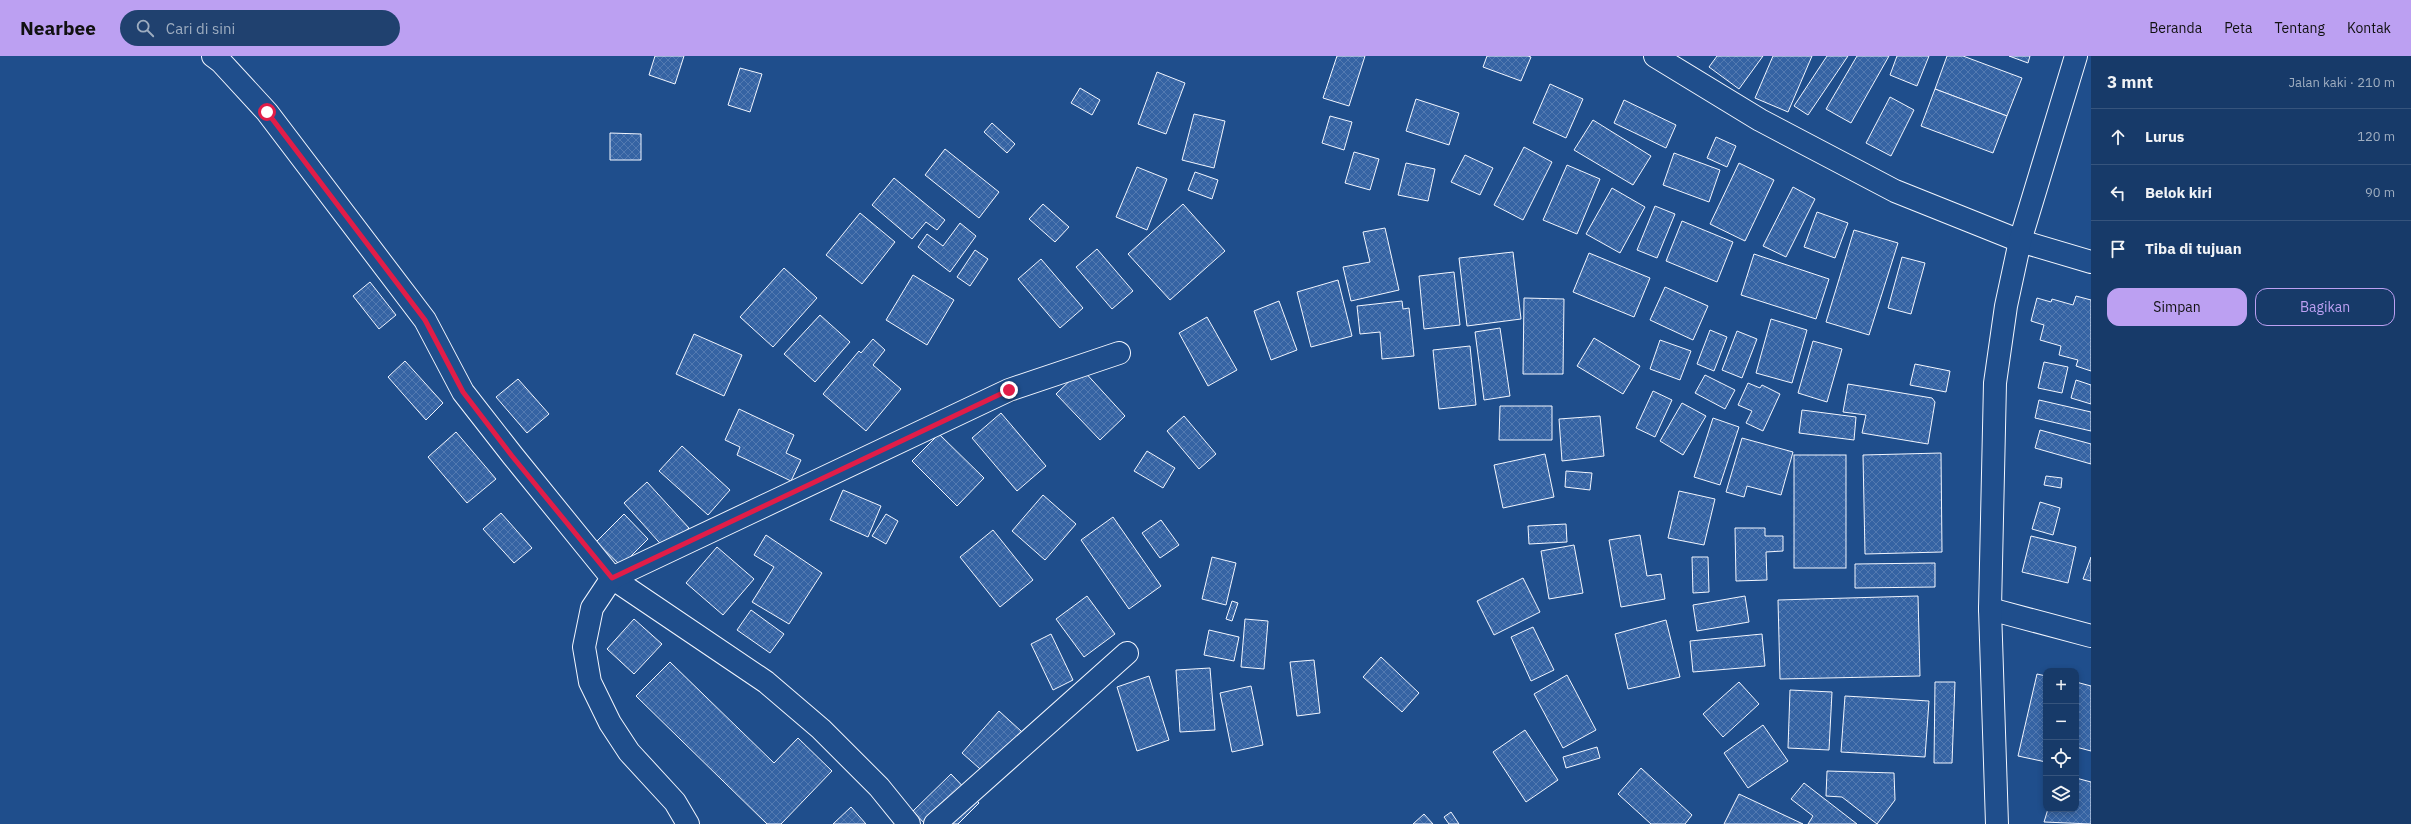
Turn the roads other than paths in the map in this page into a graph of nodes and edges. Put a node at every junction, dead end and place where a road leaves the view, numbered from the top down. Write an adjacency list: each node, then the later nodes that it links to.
1 (213, 56): 7 (main road)
2 (1655, 56): 4 (main road)
3 (2076, 56): 4 (main road)
4 (2020, 241): 5 (main road); 8 (main road)
5 (2091, 262)
6 (1119, 353): 7 (main road)
7 (612, 578): 11 (main road); 12 (main road)
8 (1990, 609): 9 (main road); 14 (main road)
9 (2091, 636)
10 (1126, 653): 13 (main road)
11 (688, 824)
12 (909, 824)
13 (935, 824)
14 (1997, 824)

